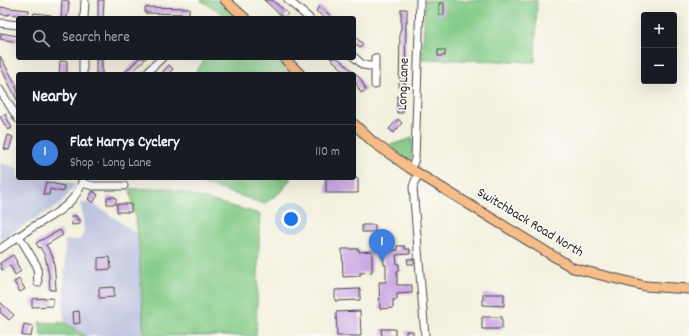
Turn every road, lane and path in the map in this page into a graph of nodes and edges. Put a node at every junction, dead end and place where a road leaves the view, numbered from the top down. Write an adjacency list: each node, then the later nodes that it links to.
1 (85, 0): 5 (street)
2 (225, 0): 6 (main road)
3 (288, 0): 7 (street)
4 (420, 0): 23 (street, Long Lane)
5 (84, 16)
6 (243, 16)
7 (307, 16)
8 (0, 23): 9 (street)
9 (16, 25)
10 (375, 58): 15 (street)
11 (356, 59): 15 (street)
12 (83, 60): 16 (street)
13 (160, 60): 17 (street)
14 (286, 60): 18 (main road)
15 (375, 67): 19 (street)
16 (83, 72)
17 (147, 72)
18 (298, 72)
19 (375, 84)
20 (0, 90): 21 (street)
21 (16, 116)
22 (356, 126): 23 (main road, Switchback Road North)
23 (414, 171): 29 (main road, Switchback Road North); 30 (street, Long Lane)
24 (82, 181): 25 (street); 26 (street)
25 (124, 186)
26 (19, 236): 27 (street); 28 (street)
27 (0, 249)
28 (38, 283)
29 (689, 289)
30 (425, 336)

